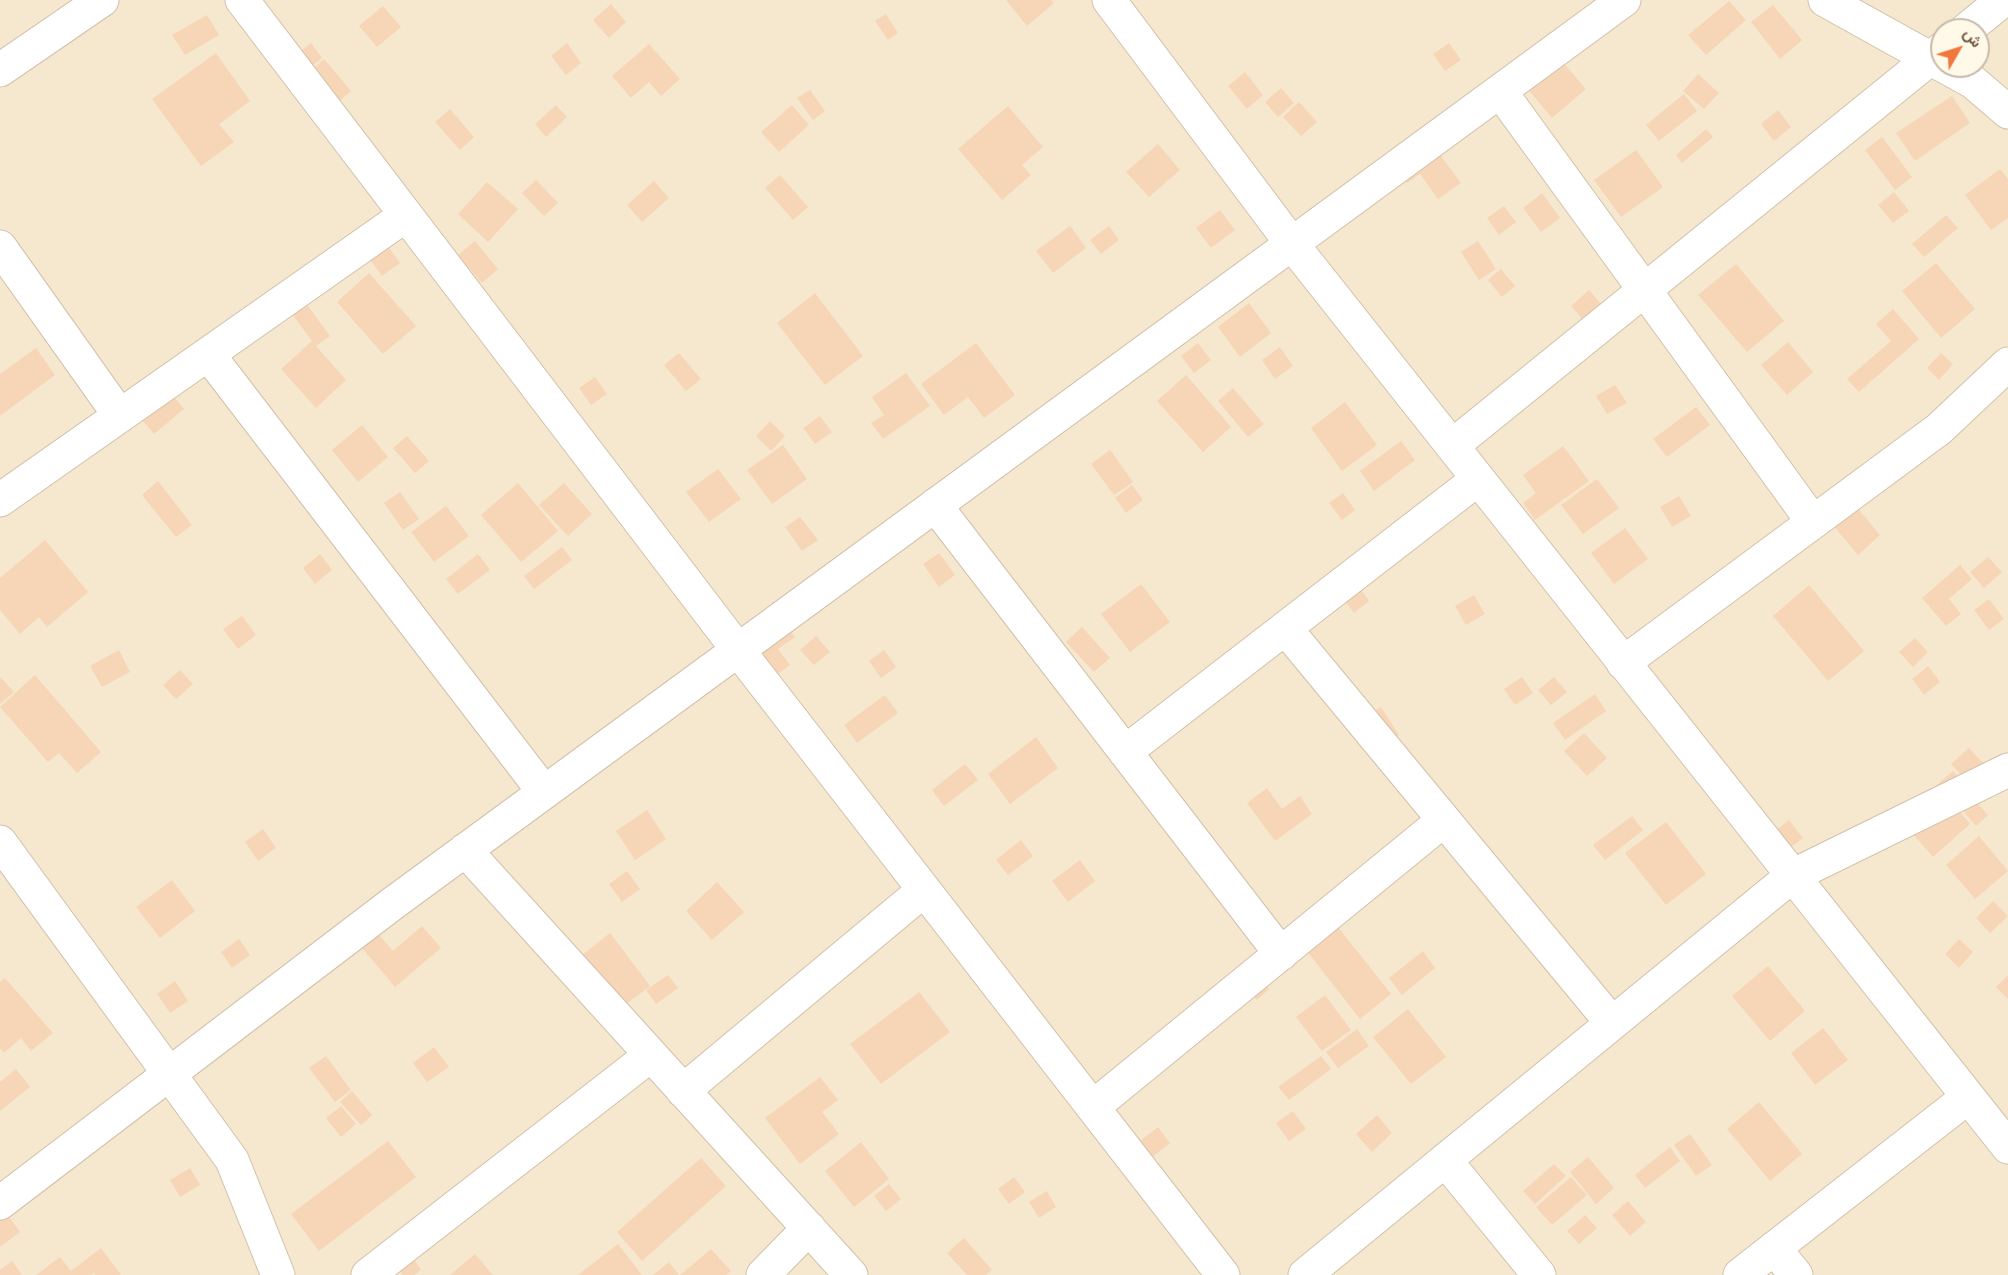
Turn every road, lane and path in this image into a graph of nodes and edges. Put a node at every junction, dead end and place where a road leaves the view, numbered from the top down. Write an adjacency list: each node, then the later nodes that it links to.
1 (102, 0): 10 (street)
2 (242, 0): 14 (street)
3 (1109, 0): 15 (street)
4 (1624, 0): 12 (street)
5 (1825, 0): 8 (street)
6 (2003, 0): 7 (street)
7 (1981, 18)
8 (1930, 55)
9 (1930, 68): 17 (street)
10 (0, 69)
11 (1967, 78): 13 (street)
12 (1500, 91): 15 (street); 17 (street)
13 (2008, 112)
14 (406, 215): 18 (street); 27 (street)
15 (1292, 244): 21 (street); 24 (street)
16 (0, 247): 20 (street)
17 (1645, 290): 21 (street); 25 (street)
18 (208, 354): 20 (street); 31 (street)
19 (2008, 364): 25 (street)
20 (120, 416): 23 (street)
21 (1452, 446): 22 (street)
22 (1478, 479): 26 (street); 28 (street)
23 (0, 500)
24 (935, 505): 27 (street); 29 (street)
25 (1813, 522): 28 (street)
26 (1285, 628): 29 (street); 32 (street)
27 (738, 650): 31 (street); 36 (street)
28 (1623, 663): 35 (street)
29 (1125, 752): 37 (street)
30 (2008, 770): 35 (street)
31 (544, 792): 34 (street)
32 (1444, 820): 37 (street); 38 (street)
33 (0, 842): 40 (street)
34 (465, 850): 39 (street); 40 (street)
35 (1792, 876): 38 (street); 42 (street)
36 (924, 890): 41 (street); 43 (street)
37 (1281, 954): 43 (street)
38 (1612, 1023): 45 (street)
39 (651, 1055): 41 (street); 50 (street)
40 (169, 1074): 46 (street); 49 (street)
41 (683, 1091): 47 (street)
42 (1968, 1097): 44 (street); 48 (street)
43 (1093, 1107): 53 (street)
44 (2008, 1147)
45 (1445, 1160): 54 (street); 55 (street)
46 (0, 1203)
47 (809, 1228): 51 (street); 52 (street)
48 (1774, 1248): 56 (street); 57 (street)
49 (278, 1275)
50 (368, 1275)
51 (763, 1275)
52 (851, 1275)
53 (1223, 1275)
54 (1305, 1275)
55 (1539, 1275)
56 (1740, 1275)
57 (1796, 1275)

